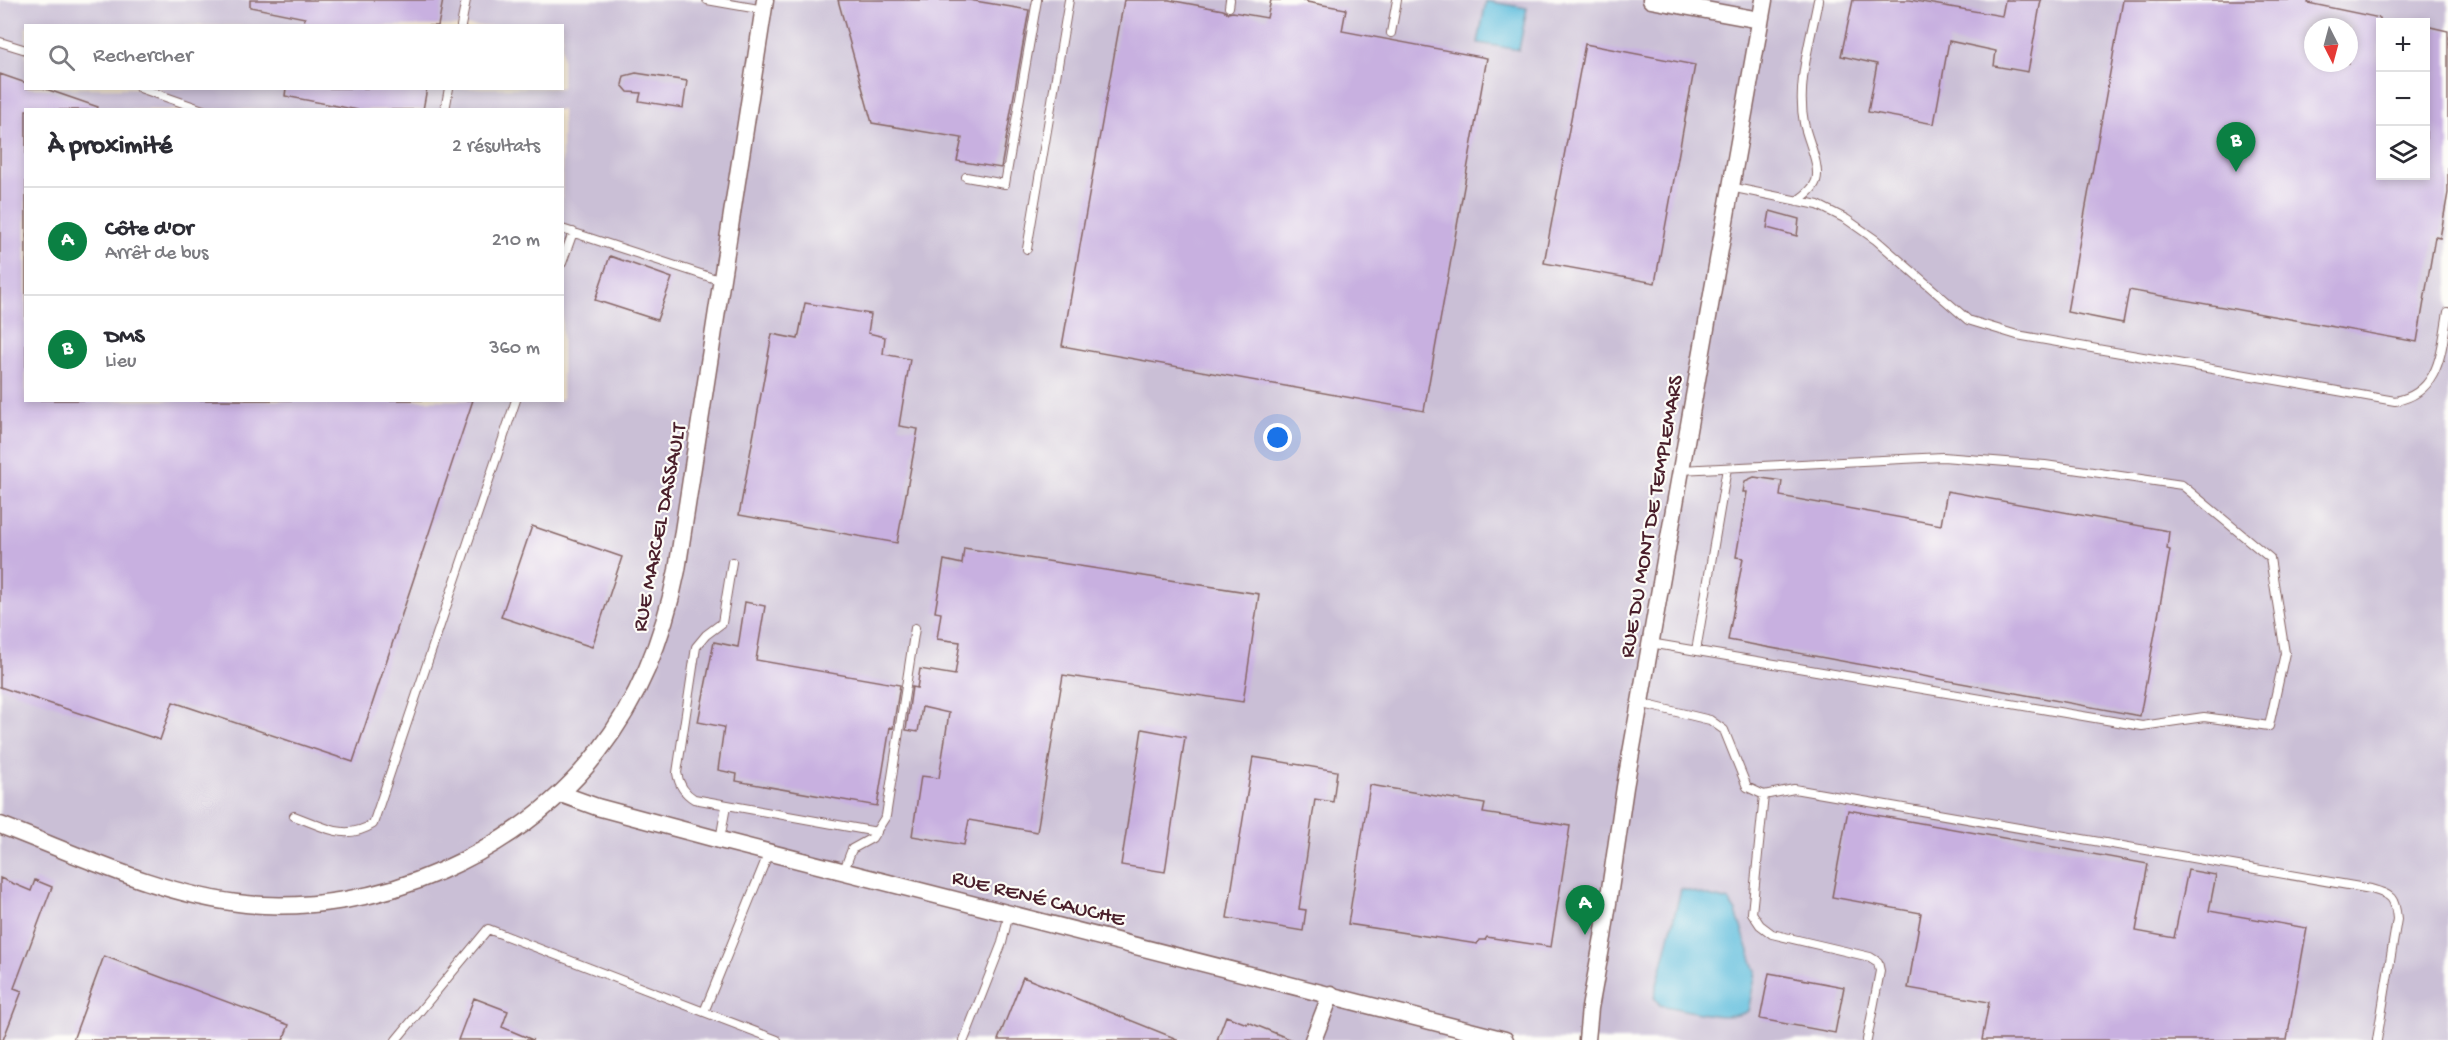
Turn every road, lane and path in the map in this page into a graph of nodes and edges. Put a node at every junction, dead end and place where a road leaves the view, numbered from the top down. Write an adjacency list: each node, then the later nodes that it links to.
1 (466, 0): 11 (lane)
2 (707, 0): 9 (lane)
3 (1037, 0): 19 (lane)
4 (1069, 0): 24 (lane)
5 (1397, 0): 12 (lane)
6 (1651, 0): 10 (street)
7 (1764, 0): 10 (street, RUE DU MONT DE TEMPLEMARS)
8 (1818, 0): 21 (lane)
9 (764, 5): 26 (street, RUE MARCEL DASSAULT)
10 (1760, 20): 20 (street, RUE DU MONT DE TEMPLEMARS)
11 (461, 24)
12 (1391, 33)
13 (0, 42): 14 (lane)
14 (24, 49)
15 (146, 90): 17 (lane)
16 (449, 90): 18 (lane)
17 (198, 108)
18 (445, 108)
19 (966, 177)
20 (1730, 187): 21 (lane); 30 (street, RUE DU MONT DE TEMPLEMARS)
21 (1797, 201): 27 (lane)
22 (564, 229): 23 (lane)
23 (573, 232): 25 (lane); 26 (lane)
24 (1027, 249)
25 (564, 257)
26 (722, 282): 36 (street, RUE MARCEL DASSAULT)
27 (2448, 312)
28 (515, 402): 39 (lane)
29 (1728, 468): 30 (lane); 34 (lane); 34 (lane)
30 (1680, 470): 33 (street, RUE DU MONT DE TEMPLEMARS)
31 (732, 562): 38 (lane)
32 (915, 628): 41 (lane)
33 (1650, 643): 34 (lane); 35 (street, RUE DU MONT DE TEMPLEMARS)
34 (1696, 651)
35 (1639, 703): 37 (lane); 53 (street, RUE DU MONT DE TEMPLEMARS)
36 (561, 794): 40 (street, RUE MARCEL DASSAULT); 42 (street, RUE RENÉ CAUCHE)
37 (1764, 795): 54 (lane); 55 (lane)
38 (726, 806): 41 (lane); 42 (lane)
39 (294, 816)
40 (0, 825)
41 (877, 832): 44 (lane)
42 (720, 840): 43 (street, RUE RENÉ CAUCHE)
43 (769, 852): 44 (street, RUE RENÉ CAUCHE); 47 (lane)
44 (844, 870): 45 (street, RUE RENÉ CAUCHE)
45 (1009, 912): 46 (street, RUE RENÉ CAUCHE); 50 (lane)
46 (1332, 994): 51 (street); 52 (street, RUE RENÉ CAUCHE)
47 (704, 1012): 48 (lane); 49 (lane)
48 (396, 1040)
49 (777, 1040)
50 (964, 1040)
51 (1313, 1040)
52 (1505, 1040)
53 (1587, 1040)
54 (1868, 1040)
55 (2377, 1040)

